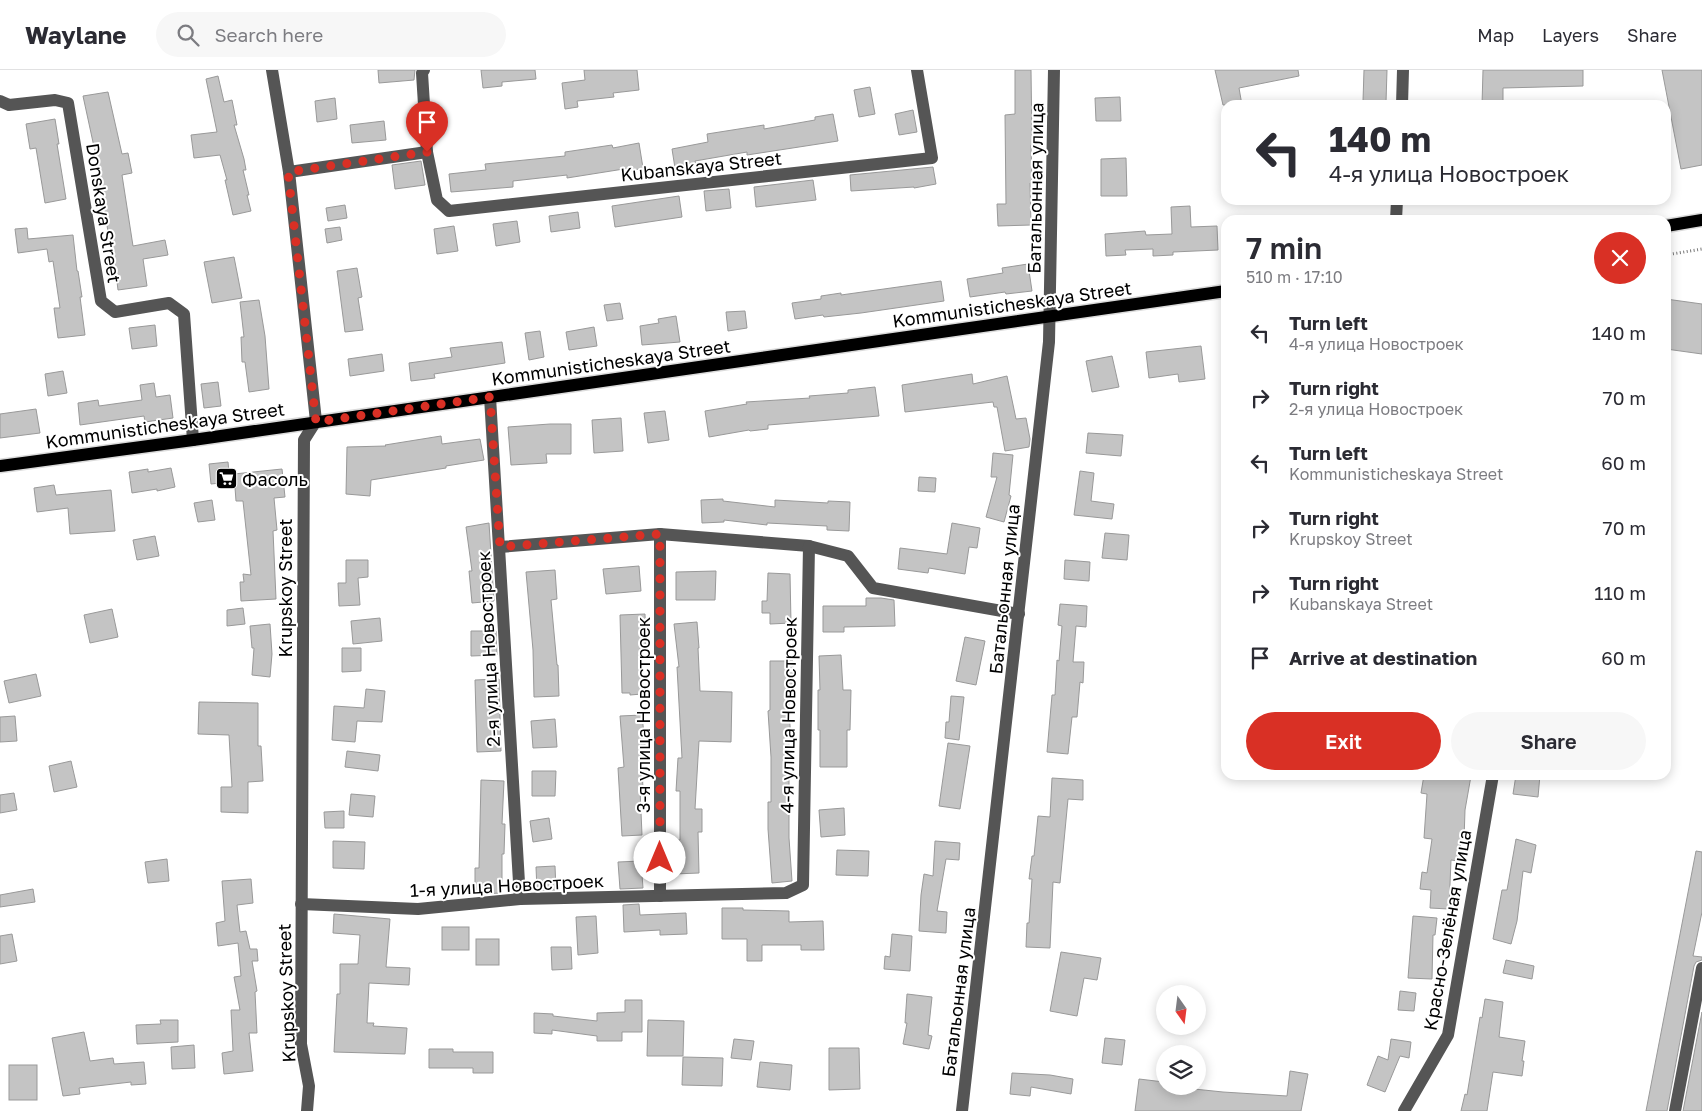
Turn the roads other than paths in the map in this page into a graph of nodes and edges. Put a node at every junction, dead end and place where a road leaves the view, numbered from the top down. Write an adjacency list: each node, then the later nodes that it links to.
1 (272, 70): 9 (street)
2 (424, 70): 8 (street, Kubanskaya Street)
3 (917, 70): 8 (street, Kubanskaya Street)
4 (1054, 70): 13 (street, Батальонная улица)
5 (1403, 70): 6 (street)
6 (1402, 100)
7 (0, 101): 16 (street, Donskaya Street)
8 (427, 152): 9 (street)
9 (288, 172): 15 (street)
10 (1702, 220): 11 (main road)
11 (1671, 225)
12 (1221, 291): 13 (main road, Kommunisticheskaya Street)
13 (1050, 316): 14 (main road, Kommunisticheskaya Street); 21 (street, Батальонная улица)
14 (490, 397): 15 (main road, Kommunisticheskaya Street); 20 (street, 2-я улица Новостроек)
15 (316, 422): 16 (main road, Kommunisticheskaya Street); 26 (street, Krupskoy Street)
16 (193, 440): 17 (main road, Kommunisticheskaya Street)
17 (0, 466)
18 (660, 534): 19 (street); 20 (street); 24 (street, 3-я улица Новостроек)
19 (809, 546): 21 (street); 23 (street, 4-я улица Новостроек)
20 (500, 547): 25 (street, 2-я улица Новостроек)
21 (1020, 614): 29 (street, Батальонная улица)
22 (1492, 780): 30 (street, Красно-Зелёная улица)
23 (803, 885): 24 (street, 1-я улица Новостроек)
24 (660, 896): 25 (street, 1-я улица Новостроек)
25 (520, 899): 26 (street, 1-я улица Новостроек)
26 (301, 904): 28 (street, Krupskoy Street)
27 (1702, 968): 31 (street)
28 (308, 1111)
29 (962, 1111)
30 (1404, 1111)
31 (1675, 1111)

